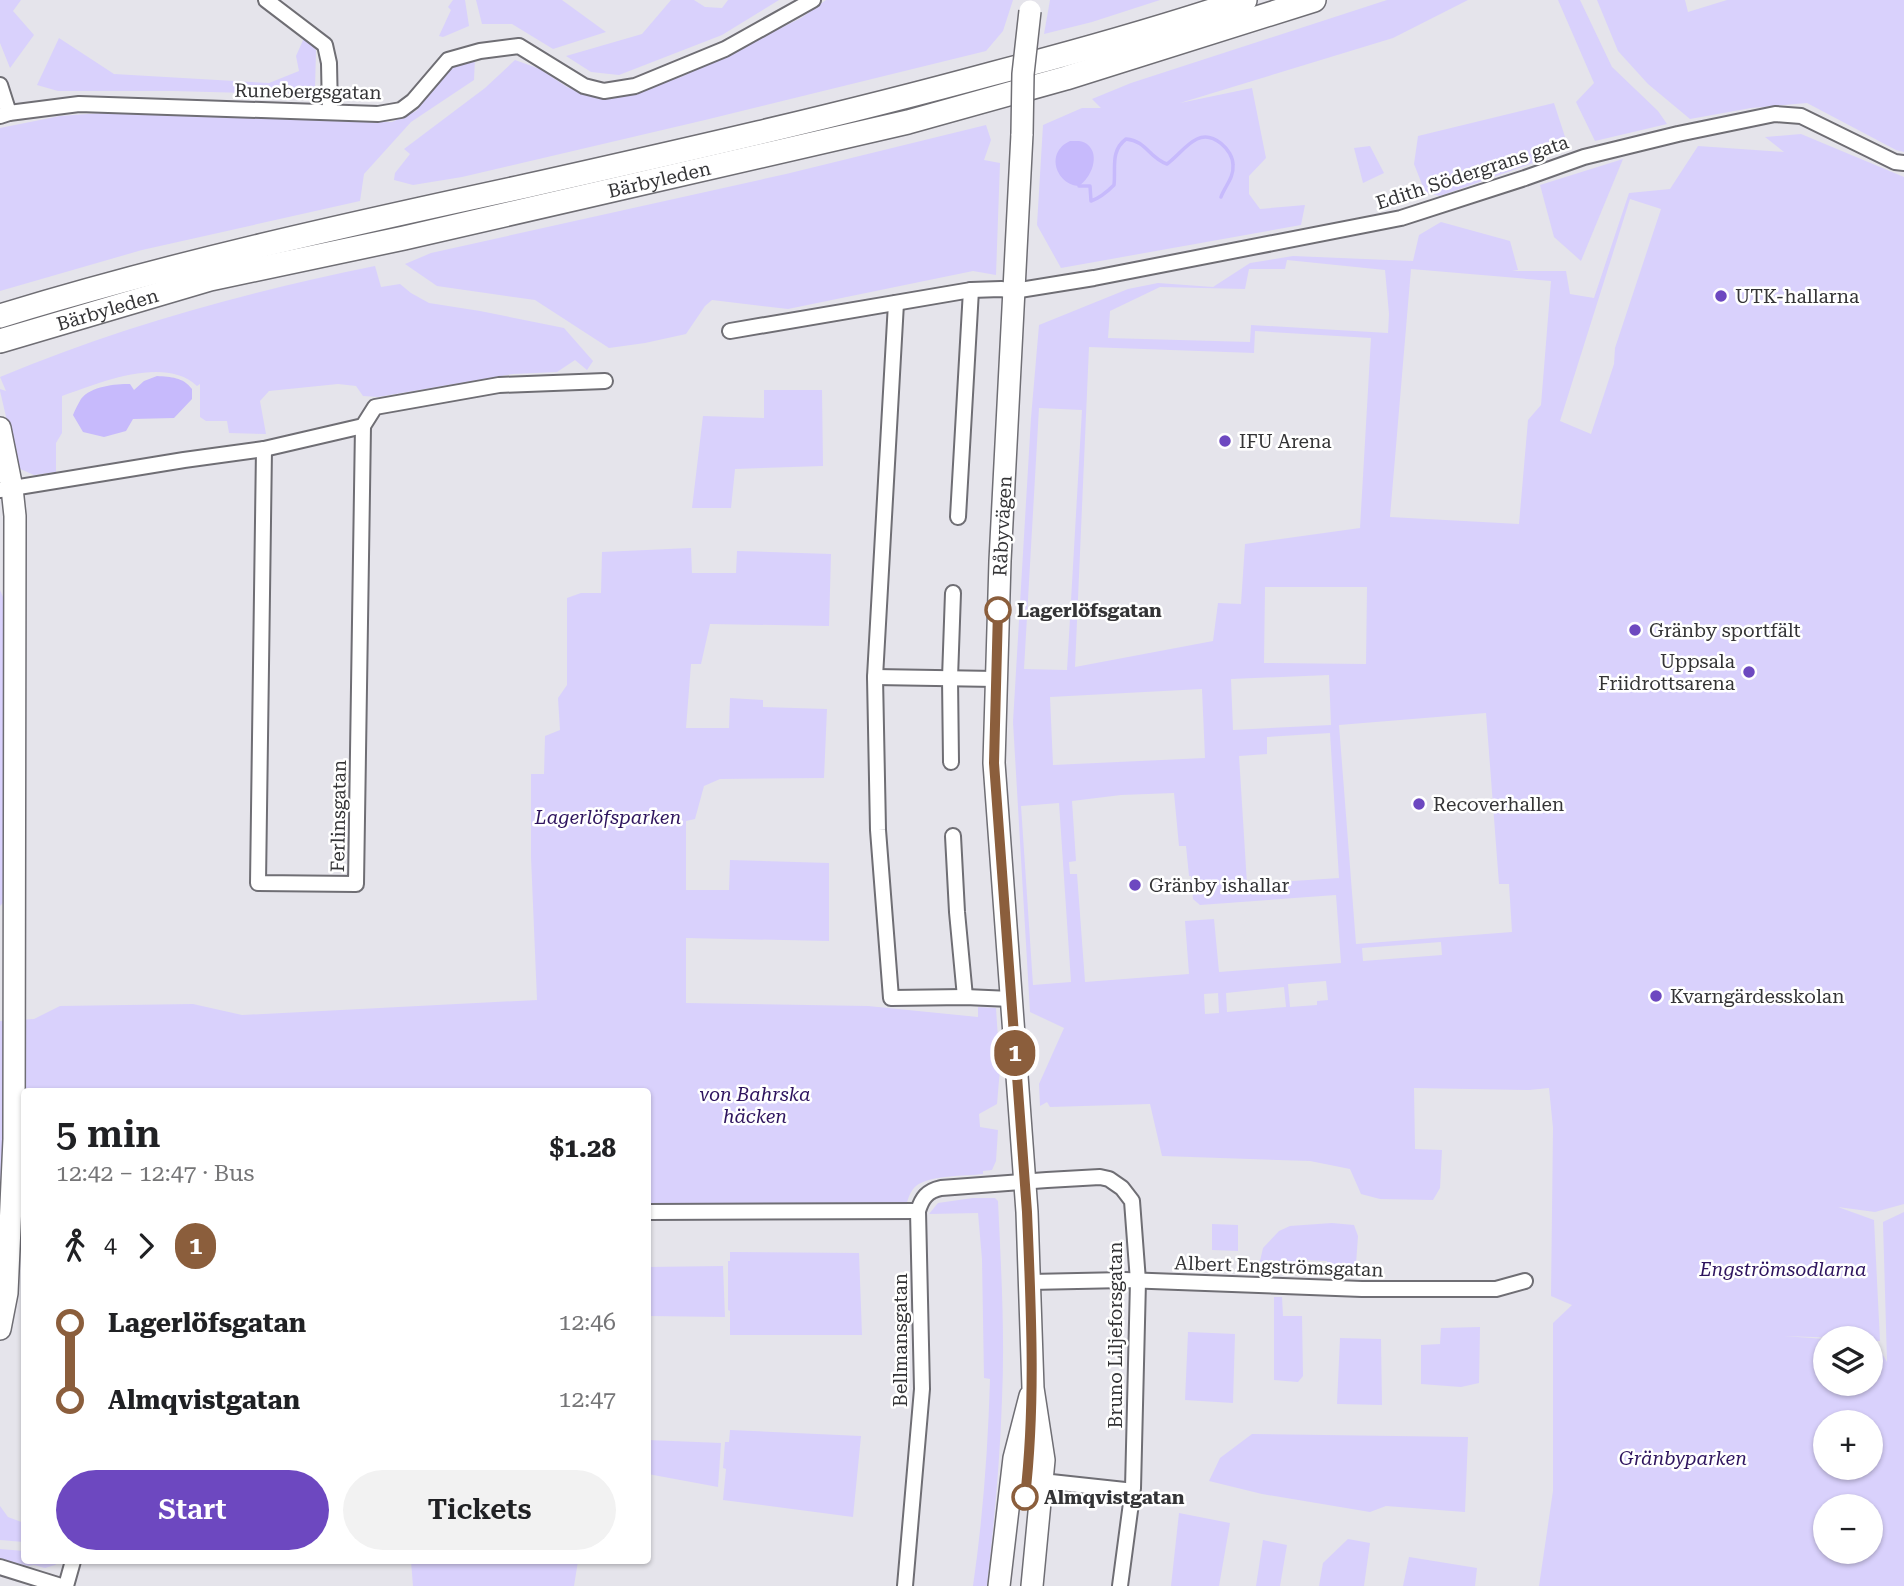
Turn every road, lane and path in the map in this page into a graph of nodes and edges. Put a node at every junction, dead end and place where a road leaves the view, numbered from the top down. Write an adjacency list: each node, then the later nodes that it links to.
1 (266, 0): 7 (street)
2 (813, 0): 7 (street, Runebergsgatan)
3 (1245, 0): 13 (main road, Bärbyleden)
4 (1314, 0): 15 (main road, Bärbyleden)
5 (1031, 5): 11 (main road, Råbyvägen, bridge)
6 (0, 85): 8 (street)
7 (330, 113): 8 (street, Runebergsgatan)
8 (4, 114)
9 (1904, 163): 11 (street, Edith Södergrans gata)
10 (971, 290): 11 (street); 12 (street); 21 (street)
11 (1008, 290): 25 (main road, Råbyvägen)
12 (896, 303): 14 (street); 23 (street)
13 (0, 316)
14 (730, 331)
15 (0, 341)
16 (605, 382): 17 (street)
17 (363, 426): 19 (street); 19 (street, Ferlinsgatan)
18 (0, 428): 20 (main road)
19 (264, 449): 20 (street)
20 (6, 489): 31 (main road)
21 (958, 517)
22 (953, 593): 24 (street)
23 (876, 677): 24 (street); 28 (street)
24 (950, 678): 25 (street); 26 (street)
25 (996, 680): 29 (main road, Råbyvägen)
26 (951, 762)
27 (953, 836): 28 (street)
28 (965, 997): 29 (street)
29 (1011, 999): 30 (main road, Råbyvägen)
30 (1024, 1182): 32 (street); 34 (street, Bruno Liljeforsgatan); 36 (main road, Råbyvägen)
31 (6, 1205): 37 (main road)
32 (918, 1211): 33 (street); 44 (street, Bellmansgatan)
33 (651, 1212)
34 (1138, 1281): 35 (street, Albert Engströmsgatan); 36 (street, Albert Engströmsgatan); 47 (street, Bruno Liljeforsgatan)
35 (1525, 1281)
36 (1030, 1282): 38 (main road, Råbyvägen)
37 (0, 1329)
38 (1033, 1388): 45 (main road, Råbyvägen); 46 (main road, Råbyvägen)
39 (1051, 1482): 40 (street)
40 (1125, 1490)
41 (72, 1564): 43 (street)
42 (0, 1567): 43 (street)
43 (63, 1586)
44 (905, 1586)
45 (999, 1586)
46 (1032, 1586)
47 (1120, 1586)

